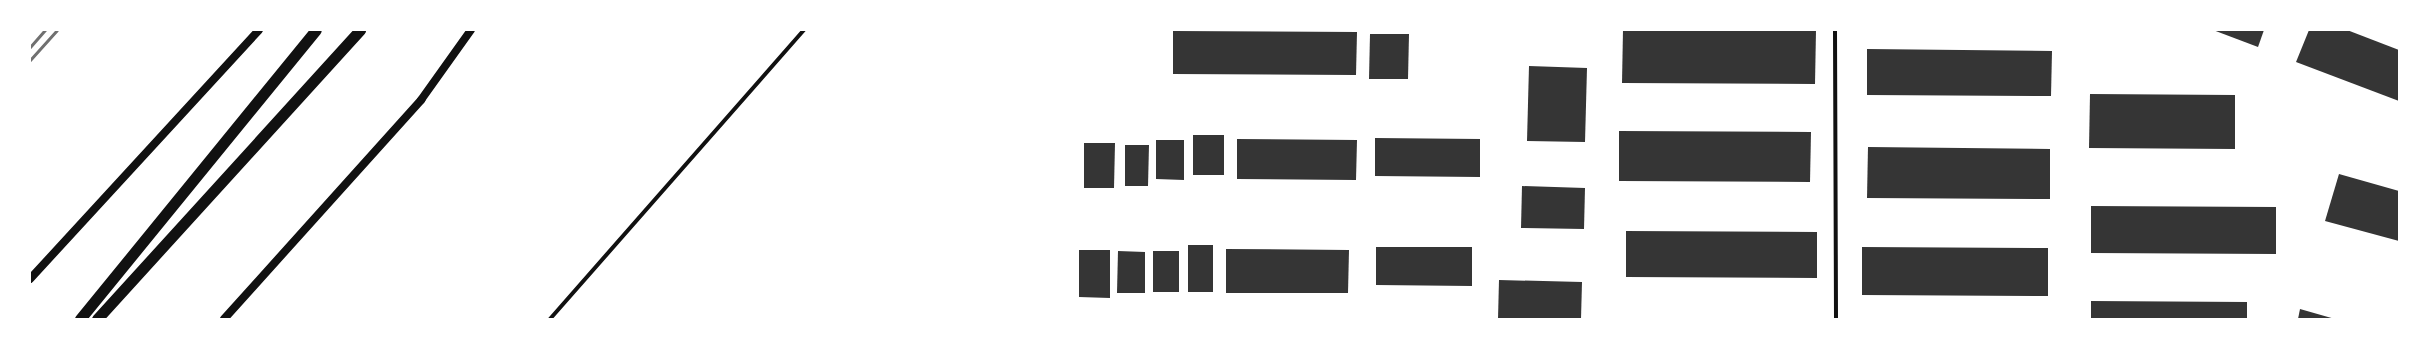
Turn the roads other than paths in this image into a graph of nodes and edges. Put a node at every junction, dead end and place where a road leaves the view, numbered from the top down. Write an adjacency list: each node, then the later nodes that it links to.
1 (259, 30): 7 (main road)
2 (316, 30): 8 (highway)
3 (360, 30): 9 (highway)
4 (471, 30): 10 (main road)
5 (804, 30): 11 (street)
6 (1835, 30): 12 (street)
7 (30, 279)
8 (80, 319)
9 (97, 319)
10 (224, 319)
11 (550, 319)
12 (1836, 319)

